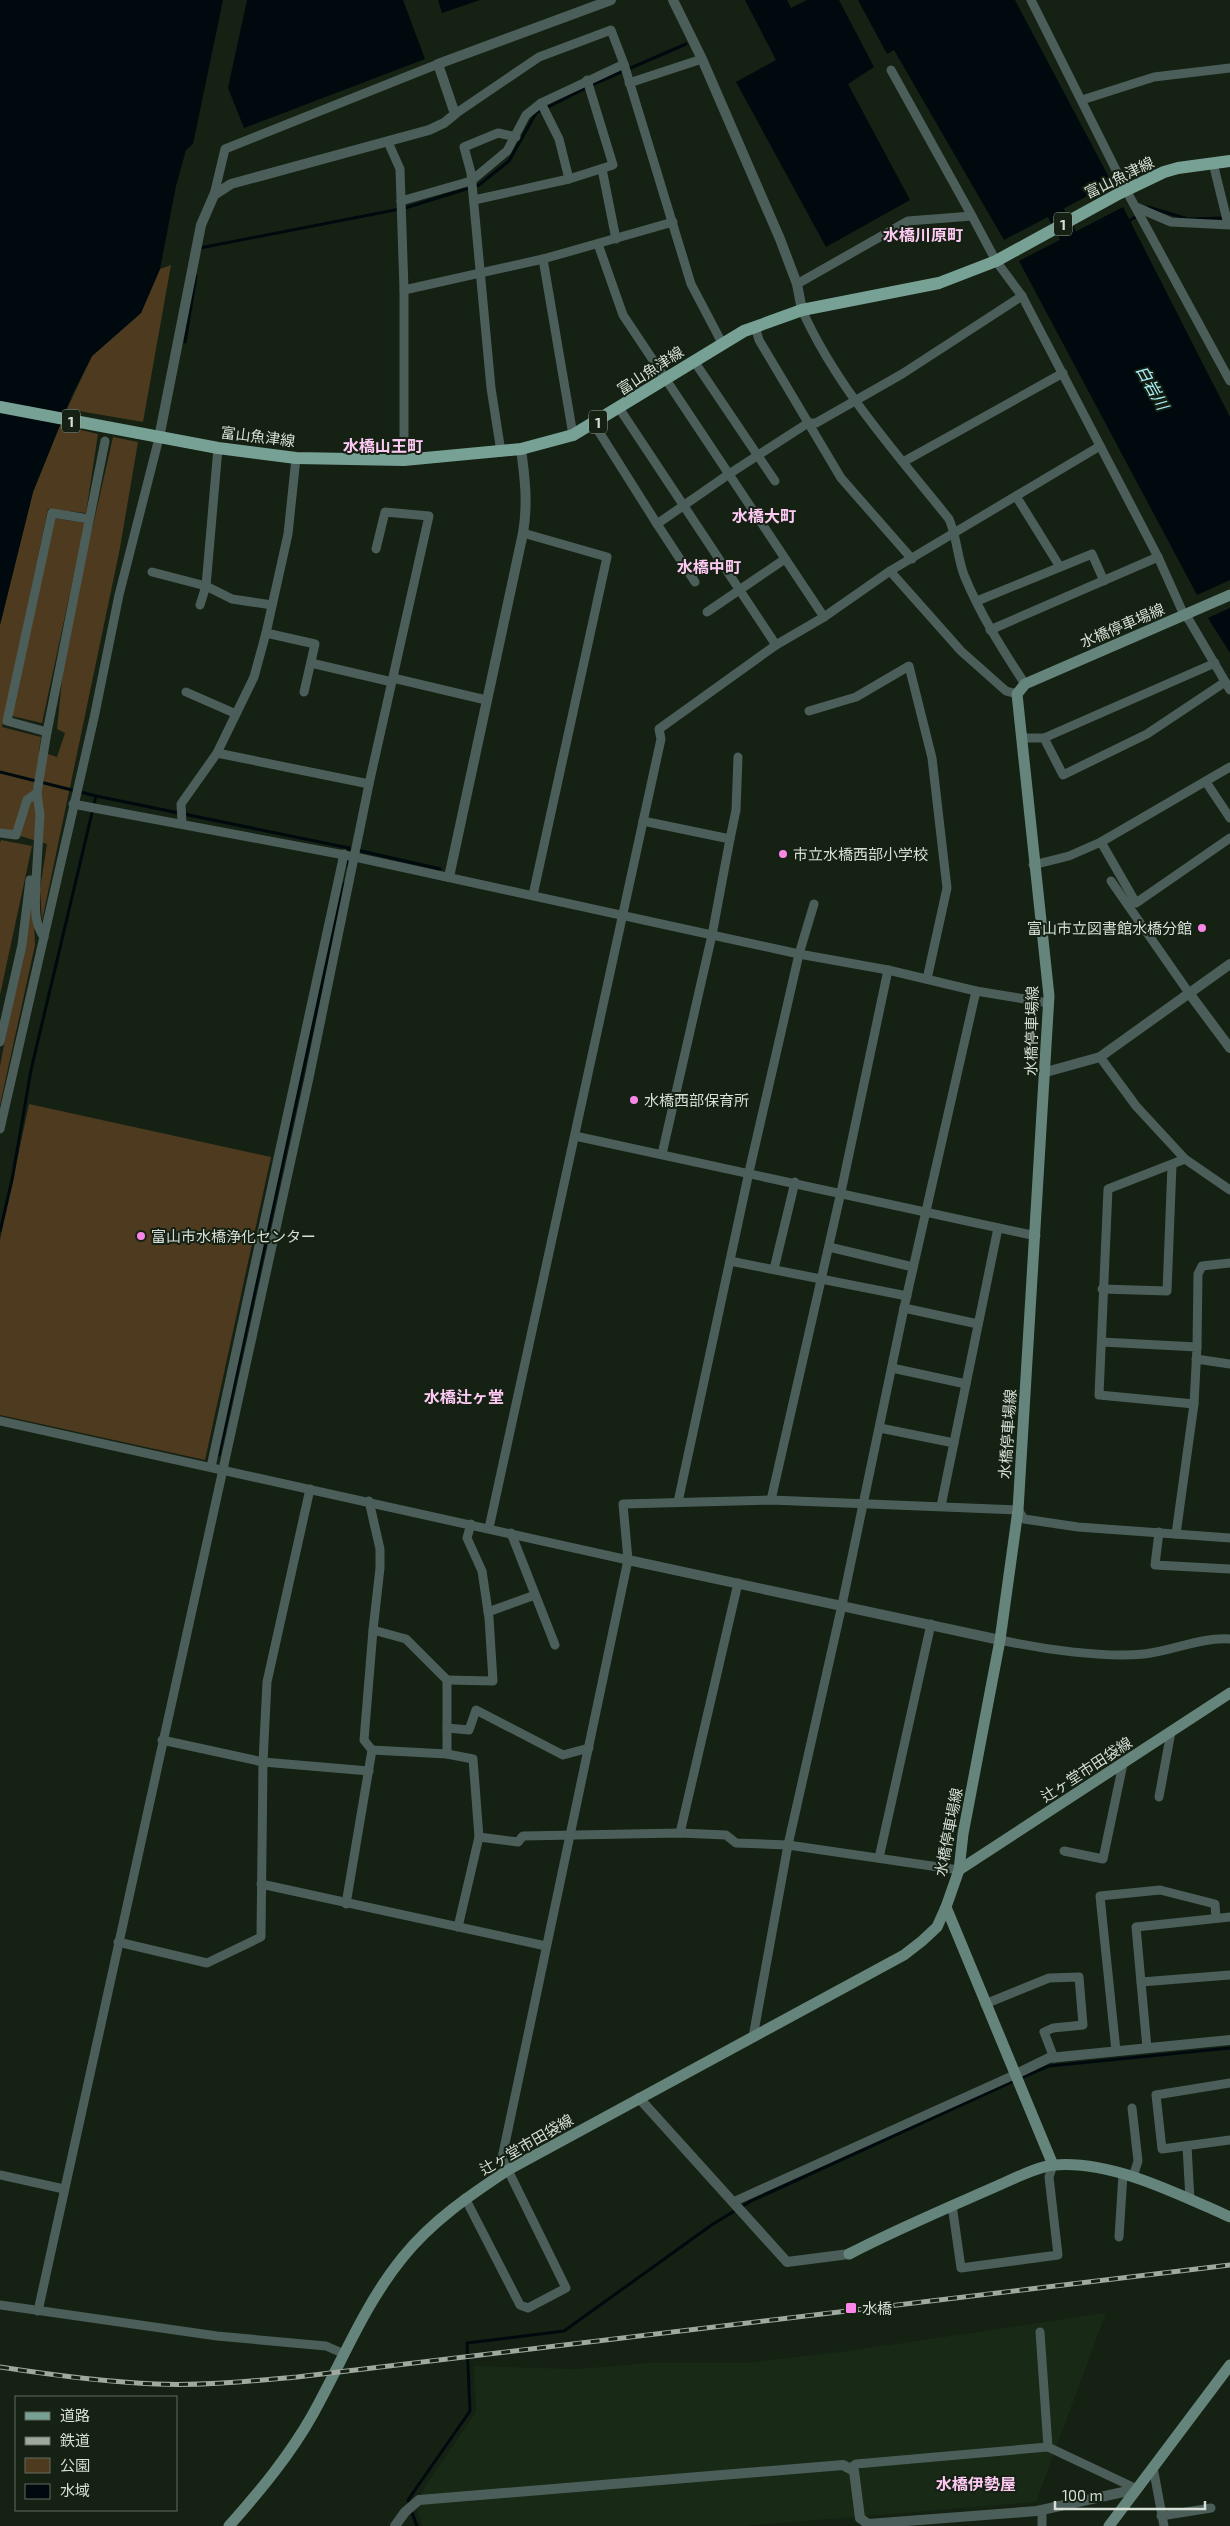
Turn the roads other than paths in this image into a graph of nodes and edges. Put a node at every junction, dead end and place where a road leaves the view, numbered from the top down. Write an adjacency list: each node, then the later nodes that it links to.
1 (611, 0): 5 (street)
2 (673, 0): 4 (street)
3 (1031, 0): 11 (street)
4 (702, 59): 10 (street); 34 (street)
5 (438, 64): 13 (street); 22 (street)
6 (624, 64): 9 (street); 10 (street); 13 (street)
7 (1230, 68): 11 (street)
8 (891, 70): 26 (street)
9 (588, 80): 12 (street); 18 (street)
10 (629, 83): 27 (street)
11 (1082, 100): 21 (street)
12 (541, 103): 14 (street); 19 (street)
13 (455, 114): 15 (street)
14 (516, 137): 20 (street); 20 (street)
15 (388, 142): 22 (street); 24 (street)
16 (1230, 161): 17 (main road, 富山魚津線 / 1)
17 (1213, 163): 21 (main road, 富山魚津線 / 1); 28 (street)
18 (602, 169): 19 (street); 29 (street)
19 (569, 180): 23 (street)
20 (470, 181): 23 (street); 24 (street)
21 (1123, 192): 25 (street); 31 (main road, 富山魚津線 / 1)
22 (214, 195): 50 (street)
23 (474, 200): 33 (street)
24 (402, 201): 35 (street)
25 (1136, 207): 28 (street); 43 (street)
26 (972, 216): 31 (street); 34 (street)
27 (673, 222): 29 (street); 39 (street)
28 (1229, 225)
29 (616, 239): 30 (street)
30 (598, 244): 32 (street); 42 (street)
31 (1001, 258): 36 (street); 37 (main road, 富山魚津線 / 1)
32 (543, 260): 33 (street); 49 (street)
33 (480, 275): 35 (street); 55 (street)
34 (797, 284): 37 (street)
35 (404, 290): 58 (street)
36 (1022, 296): 41 (street); 44 (street)
37 (802, 310): 38 (main road, 富山魚津線 / 1); 44 (street)
38 (755, 327): 39 (main road, 富山魚津線 / 1); 47 (street)
39 (722, 343): 40 (main road, 富山魚津線 / 1)
40 (694, 361): 42 (main road, 富山魚津線 / 1); 56 (street)
41 (1063, 373): 52 (street); 59 (street)
42 (665, 380): 46 (main road, 富山魚津線 / 1); 60 (street)
43 (1230, 381)
44 (855, 400): 47 (street); 59 (street)
45 (0, 407): 50 (main road, 富山魚津線 / 1)
46 (619, 408): 48 (main road, 富山魚津線 / 1); 63 (street)
47 (808, 423): 56 (street); 71 (street)
48 (594, 424): 49 (main road, 富山魚津線 / 1); 65 (street)
49 (573, 435): 54 (main road, 富山魚津線 / 1)
50 (159, 438): 53 (main road, 富山魚津線 / 1); 110 (street)
51 (105, 441): 64 (street)
52 (1100, 446): 62 (street); 69 (street)
53 (218, 448): 57 (main road, 富山魚津線 / 1); 77 (street)
54 (521, 449): 55 (main road, 富山魚津線 / 1); 66 (street)
55 (501, 452): 58 (main road, 富山魚津線 / 1)
56 (757, 456): 60 (street); 61 (street)
57 (296, 458): 58 (main road, 富山魚津線 / 1); 82 (street)
58 (404, 460)
59 (903, 462): 67 (street)
60 (729, 474): 63 (street); 70 (street)
61 (775, 481)
62 (1016, 496): 67 (street); 72 (street)
63 (684, 505): 65 (street); 78 (street)
64 (89, 519): 101 (street); 101 (street)
65 (657, 524): 75 (street)
66 (523, 533): 98 (street); 124 (street)
67 (956, 534): 71 (street); 80 (street)
68 (376, 549): 91 (street)
69 (1158, 557): 76 (street); 84 (street)
70 (785, 559): 78 (street); 85 (street)
71 (912, 559): 73 (street)
72 (1060, 567): 76 (street); 80 (street)
73 (890, 571): 85 (street); 97 (street)
74 (152, 572): 77 (street)
75 (695, 582)
76 (1104, 582): 86 (street)
77 (206, 586): 81 (street); 82 (street)
78 (740, 590): 83 (street); 88 (street)
79 (1230, 595): 84 (main road, 水橋停車場線)
80 (977, 601): 86 (street)
81 (200, 605)
82 (272, 605): 87 (street)
83 (707, 612)
84 (1184, 615): 90 (street); 93 (main road, 水橋停車場線)
85 (824, 617): 88 (street)
86 (990, 630): 93 (street)
87 (266, 633): 89 (street); 100 (street)
88 (776, 645): 112 (street)
89 (311, 663): 91 (street); 96 (street)
90 (1215, 663): 92 (street); 103 (street)
91 (393, 680): 98 (street); 108 (street)
92 (1225, 682): 94 (street); 103 (street)
93 (1024, 684): 97 (main road)
94 (1230, 690)
95 (186, 692): 100 (street)
96 (304, 692)
97 (1017, 694): 102 (main road, 水橋停車場線)
98 (486, 700): 121 (street)
99 (808, 711): 133 (street)
100 (234, 713): 104 (street)
101 (47, 732): 109 (street)
102 (1023, 738): 103 (street); 120 (main road, 水橋停車場線)
103 (1044, 738)
104 (217, 752): 108 (street); 113 (street)
105 (738, 757): 116 (street)
106 (1230, 767): 107 (street)
107 (1206, 782): 111 (street); 117 (street)
108 (369, 784): 119 (street)
109 (38, 793): 114 (street); 122 (street)
110 (74, 804): 113 (street); 129 (street)
111 (1230, 818)
112 (643, 821): 116 (street); 127 (street)
113 (182, 823): 118 (street)
114 (0, 833)
115 (1230, 838): 126 (street)
116 (730, 839): 128 (street)
117 (1101, 842): 120 (street); 126 (street)
118 (344, 854): 119 (street); 173 (street)
119 (355, 857): 121 (street); 174 (street)
120 (1033, 865): 136 (main road, 水橋停車場線)
121 (450, 877): 124 (street)
122 (36, 880): 129 (street); 137 (street)
123 (1111, 880): 126 (street)
124 (533, 895): 127 (street)
125 (814, 904): 130 (street)
126 (1132, 905): 135 (street)
127 (623, 915): 128 (street); 142 (street)
128 (712, 935): 130 (street); 143 (street)
129 (44, 937): 141 (street)
130 (799, 954): 132 (street); 146 (street)
131 (1230, 964): 135 (street)
132 (888, 970): 133 (street); 149 (street)
133 (926, 979): 134 (street)
134 (976, 991): 136 (street); 150 (street)
135 (1189, 993): 138 (street); 139 (street)
136 (1049, 1004): 140 (main road, 水橋停車場線)
137 (0, 1042)
138 (1230, 1048)
139 (1100, 1057): 140 (street); 144 (street)
140 (1046, 1072): 152 (main road, 水橋停車場線)
141 (0, 1129)
142 (575, 1136): 143 (street); 183 (street)
143 (662, 1154): 146 (street)
144 (1186, 1160): 145 (street); 148 (street)
145 (1172, 1165): 159 (street); 159 (street)
146 (749, 1172): 147 (street); 154 (street)
147 (795, 1182): 149 (street); 157 (street)
148 (1230, 1190)
149 (841, 1192): 150 (street); 153 (street)
150 (926, 1211): 151 (street); 156 (street)
151 (998, 1228): 152 (street); 162 (street)
152 (1036, 1236): 181 (main road, 水橋停車場線)
153 (829, 1246): 156 (street); 158 (street)
154 (730, 1261): 157 (street); 178 (street)
155 (1230, 1263): 164 (street)
156 (913, 1267): 160 (street)
157 (774, 1269): 158 (street)
158 (822, 1277): 160 (street); 176 (street)
159 (1102, 1289): 163 (street)
160 (907, 1296): 161 (street)
161 (904, 1308): 162 (street); 167 (street)
162 (978, 1324): 168 (street)
163 (1102, 1342): 164 (street); 169 (street)
164 (1197, 1347): 165 (street)
165 (1196, 1359): 166 (street); 169 (street)
166 (1230, 1364)
167 (892, 1368): 168 (street); 171 (street)
168 (966, 1384): 172 (street)
169 (1194, 1404): 186 (street)
170 (0, 1421): 173 (street)
171 (880, 1428): 172 (street); 179 (street)
172 (954, 1443): 180 (street)
173 (211, 1467): 174 (street)
174 (222, 1470): 175 (street); 203 (street)
175 (310, 1489): 177 (street); 207 (street)
176 (771, 1500): 178 (street); 179 (street)
177 (369, 1501): 182 (street); 195 (street)
178 (678, 1502): 188 (street)
179 (865, 1503): 180 (street); 192 (street)
180 (941, 1506): 181 (street)
181 (1018, 1510): 184 (street); 197 (main road, 水橋停車場線)
182 (471, 1524): 183 (street); 193 (street)
183 (489, 1528): 185 (street)
184 (1159, 1532): 186 (street); 189 (street)
185 (511, 1533): 188 (street); 191 (street)
186 (1176, 1534): 187 (street)
187 (1230, 1538)
188 (628, 1560): 190 (street); 204 (street)
189 (1230, 1569)
190 (738, 1582): 192 (street); 211 (street)
191 (535, 1594): 193 (street); 198 (street)
192 (842, 1605): 194 (street); 214 (street)
193 (488, 1612): 199 (street)
194 (930, 1624): 197 (street); 216 (street)
195 (373, 1630): 199 (street); 205 (street)
196 (1230, 1639): 197 (street)
197 (1000, 1640): 217 (main road, 水橋停車場線)
198 (555, 1645)
199 (447, 1680): 201 (street)
200 (1229, 1696): 202 (main road, 辻ヶ堂市田袋線)
201 (447, 1728): 204 (street); 206 (street)
202 (1172, 1732): 208 (main road, 辻ヶ堂市田袋線); 210 (street)
203 (162, 1740): 207 (street); 224 (street)
204 (589, 1748): 212 (street)
205 (372, 1750): 206 (street); 209 (street)
206 (447, 1754): 213 (street)
207 (263, 1762): 209 (street); 218 (street)
208 (1123, 1764): 215 (street); 217 (main road, 辻ヶ堂市田袋線)
209 (369, 1771): 219 (street)
210 (1159, 1798)
211 (680, 1833): 212 (street); 214 (street)
212 (570, 1836): 213 (street); 225 (street)
213 (479, 1837): 223 (street)
214 (788, 1845): 216 (street); 229 (street)
215 (1064, 1851)
216 (879, 1858): 217 (street)
217 (958, 1870): 220 (main road, 水橋停車場線)
218 (261, 1884): 219 (street); 224 (street)
219 (346, 1904): 223 (street)
220 (946, 1907): 228 (main road); 229 (main road, 辻ヶ堂市田袋線)
221 (1230, 1917): 222 (street)
222 (1216, 1918): 227 (street); 232 (street)
223 (458, 1928): 225 (street)
224 (118, 1942): 244 (street)
225 (546, 1946): 241 (street)
226 (1230, 1975): 227 (street)
227 (1141, 1982): 231 (street)
228 (985, 2004): 233 (street); 234 (main road)
229 (753, 2037): 236 (main road, 辻ヶ堂市田袋線)
230 (1230, 2040): 231 (street)
231 (1147, 2048): 232 (street)
232 (1116, 2051): 233 (street)
233 (1054, 2058): 234 (street)
234 (1014, 2075): 240 (main road); 247 (street)
235 (1230, 2083): 239 (street)
236 (639, 2098): 241 (main road, 辻ヶ堂市田袋線); 247 (street)
237 (1132, 2108): 243 (street)
238 (1230, 2140): 239 (street)
239 (1187, 2146): 246 (street)
240 (1053, 2165): 243 (main road); 248 (main road); 248 (street)
241 (508, 2170): 245 (main road, 辻ヶ堂市田袋線); 245 (street)
242 (0, 2175): 244 (street)
243 (1128, 2176): 246 (main road); 250 (street)
244 (64, 2190): 253 (street)
245 (465, 2198): 255 (main road, 辻ヶ堂市田袋線)
246 (1190, 2200): 249 (main road)
247 (733, 2202): 251 (street)
248 (952, 2205): 251 (main road)
249 (1230, 2217)
250 (1119, 2237)
251 (849, 2254)
252 (0, 2305): 253 (street)
253 (38, 2311): 255 (street)
254 (1040, 2332): 257 (street)
255 (342, 2353): 265 (main road, 辻ヶ堂市田袋線)
256 (1230, 2365): 258 (main road)
257 (1048, 2447): 259 (street); 260 (street)
258 (1154, 2467): 260 (main road); 263 (street)
259 (850, 2468): 264 (street); 266 (street)
260 (1137, 2489): 262 (street); 268 (main road)
261 (1211, 2508): 263 (street)
262 (1042, 2510): 264 (street); 267 (street)
263 (1161, 2516): 269 (street)
264 (869, 2525)
265 (229, 2526)
266 (395, 2526)
267 (1042, 2526)
268 (1110, 2526)
269 (1164, 2526)

